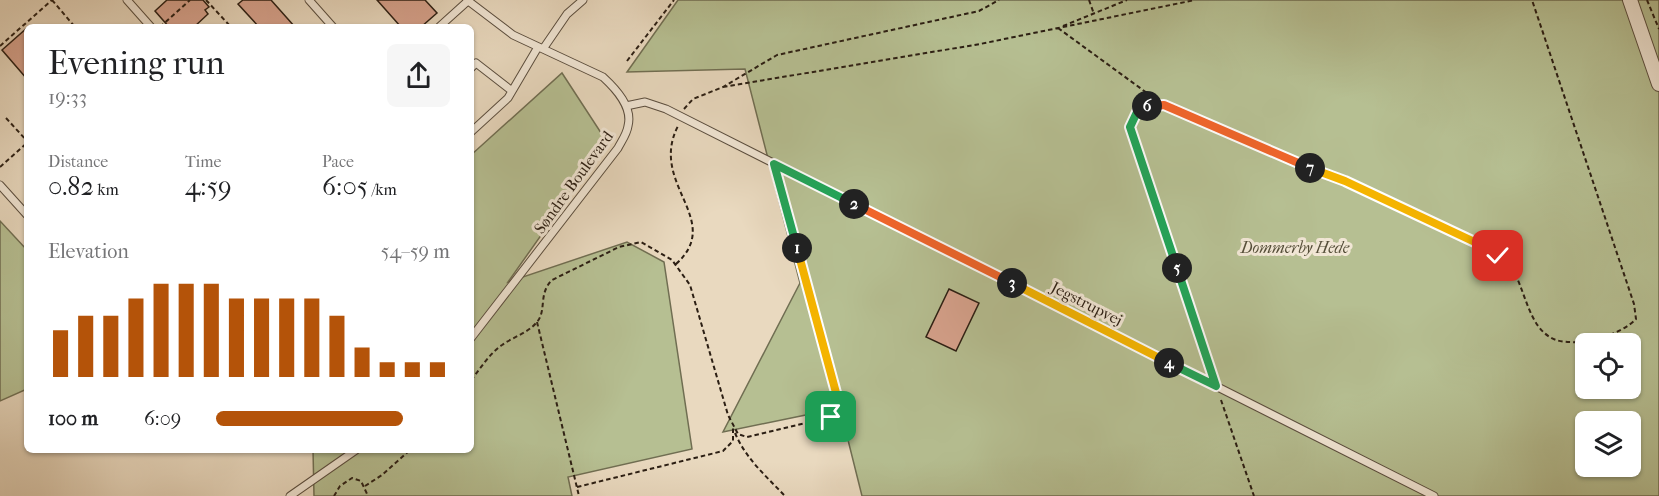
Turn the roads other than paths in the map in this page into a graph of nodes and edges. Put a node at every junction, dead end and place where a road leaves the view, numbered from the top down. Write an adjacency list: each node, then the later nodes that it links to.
1 (127, 0): 6 (lane)
2 (309, 0): 7 (lane)
3 (468, 0): 8 (lane); 9 (lane)
4 (583, 0): 9 (lane)
5 (1630, 0): 11 (street)
6 (149, 24)
7 (330, 24)
8 (442, 24)
9 (541, 48): 12 (lane); 13 (lane)
10 (474, 65): 12 (lane)
11 (1659, 84)
12 (512, 91): 14 (lane)
13 (626, 106): 17 (lane, Søndre Boulevard); 20 (lane, Jegstrupvej)
14 (474, 129)
15 (0, 185): 16 (lane)
16 (24, 212)
17 (474, 334)
18 (352, 453): 19 (lane)
19 (290, 496)
20 (1434, 496)

